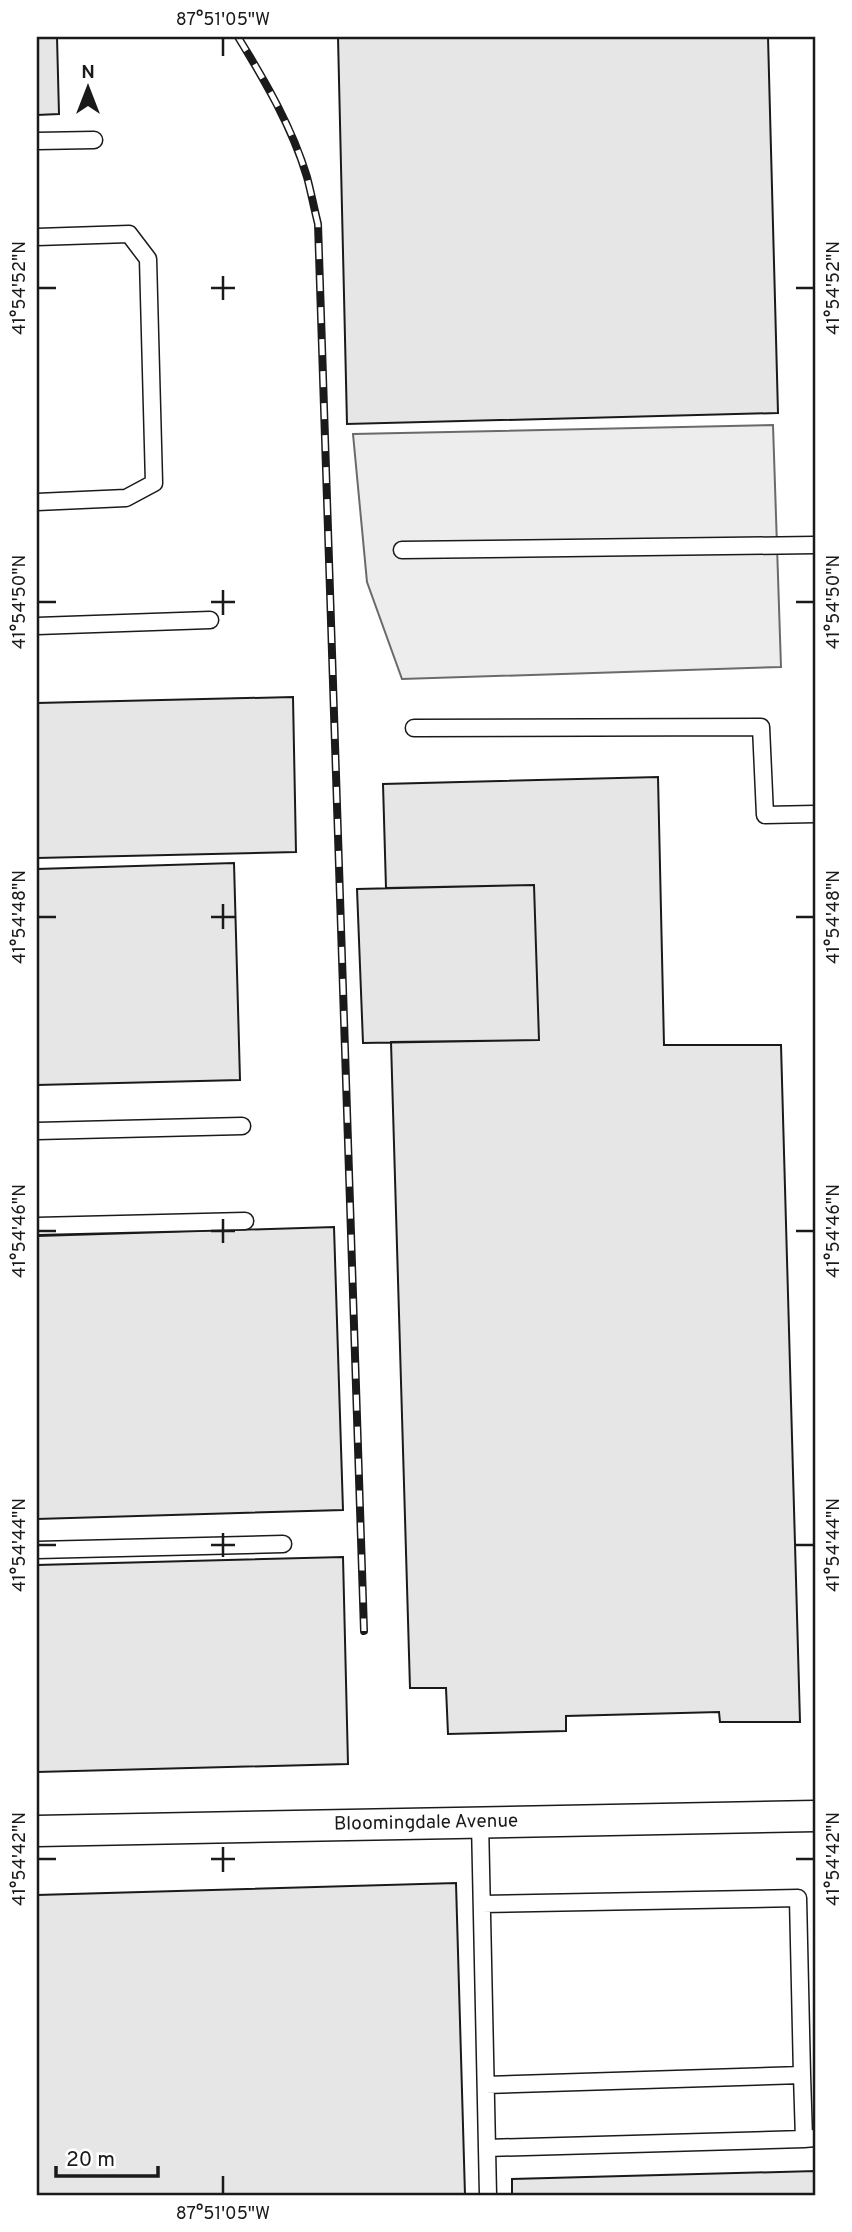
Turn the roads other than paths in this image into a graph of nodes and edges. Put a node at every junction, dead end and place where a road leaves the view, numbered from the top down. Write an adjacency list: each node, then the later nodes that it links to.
1 (94, 139): 2 (lane)
2 (37, 141)
3 (37, 237): 4 (lane)
4 (37, 502)
5 (815, 545): 6 (lane)
6 (402, 550)
7 (210, 620): 8 (lane)
8 (37, 626)
9 (414, 728): 10 (lane)
10 (815, 814)
11 (242, 1126): 12 (lane)
12 (37, 1131)
13 (245, 1220): 14 (lane)
14 (37, 1226)
15 (283, 1544): 16 (lane)
16 (37, 1550)
17 (815, 1816): 18 (street, Bloomingdale Avenue)
18 (480, 1822): 19 (street, Bloomingdale Avenue); 20 (lane)
19 (37, 1831)
20 (481, 1904): 21 (lane); 22 (lane)
21 (802, 2075): 22 (lane); 23 (lane)
22 (486, 2085): 24 (lane)
23 (810, 2139): 24 (lane)
24 (487, 2148): 25 (lane)
25 (488, 2195)

